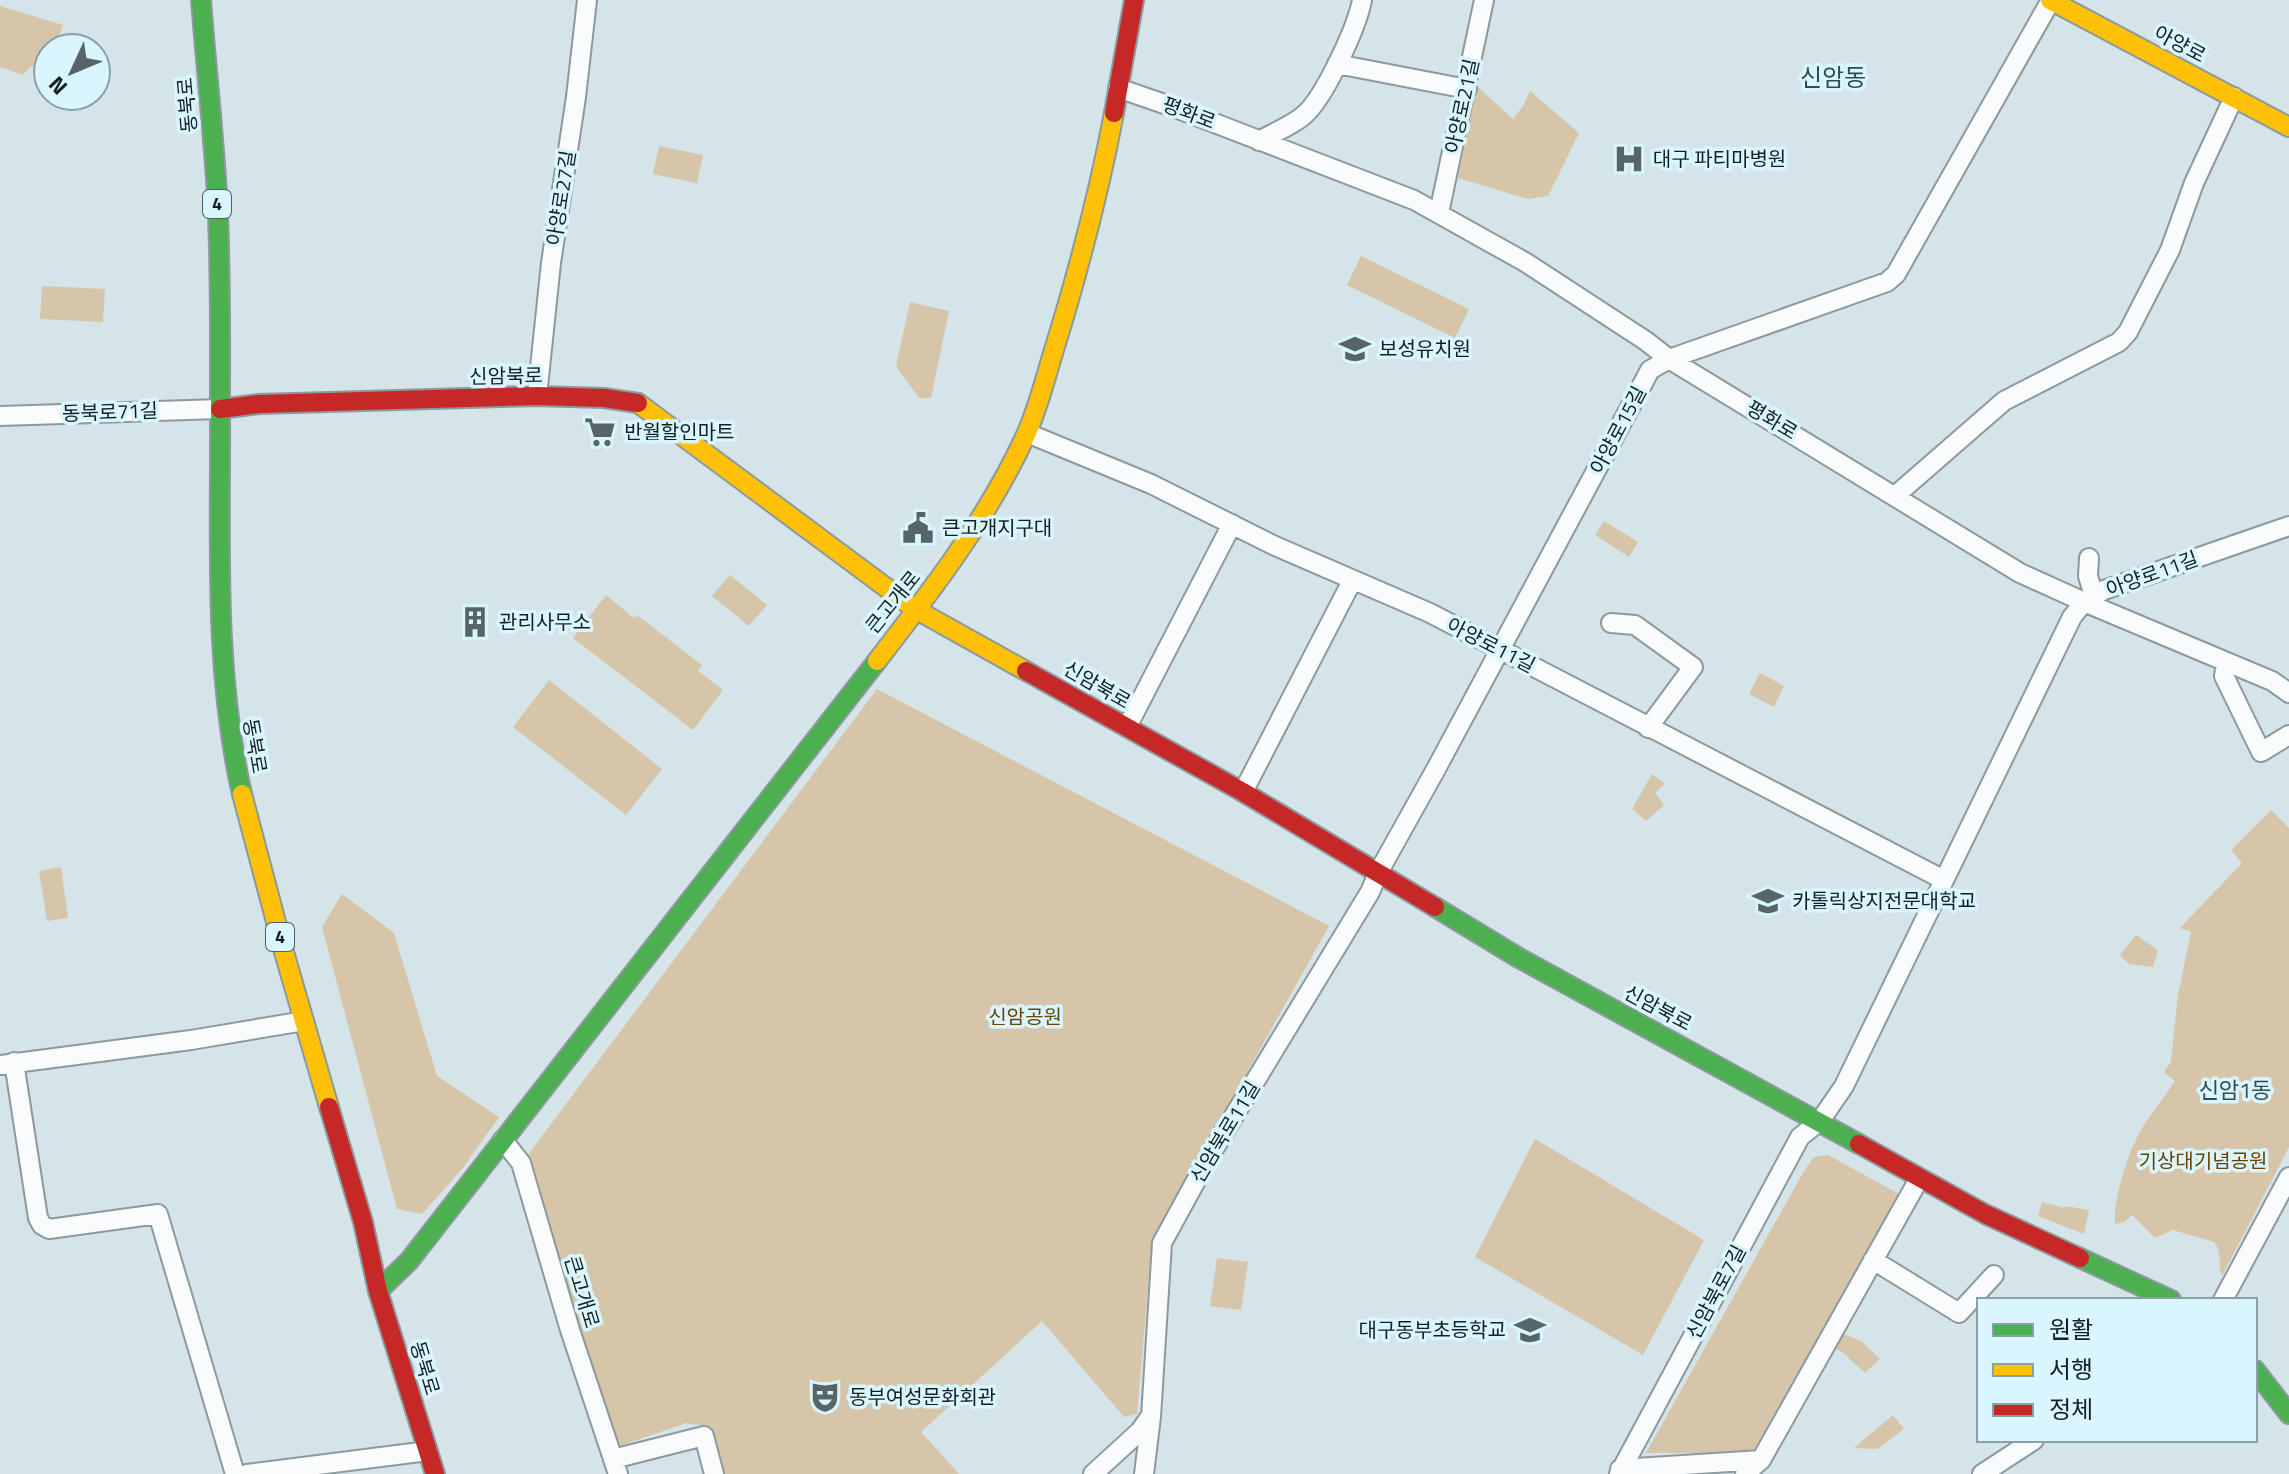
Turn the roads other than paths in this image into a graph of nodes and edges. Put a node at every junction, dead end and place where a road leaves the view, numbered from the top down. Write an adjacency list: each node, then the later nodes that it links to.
1 (201, 0): 16 (main road, 동북로 / 4)
2 (587, 0): 15 (street, 아양로27길)
3 (1134, 0): 8 (main road, 큰고개로)
4 (1484, 0): 9 (street, 아양로21길)
5 (2050, 0): 10 (main road, 아양로); 14 (street, 아양로15길)
6 (1361, 6): 7 (street)
7 (1337, 64): 9 (street); 12 (street)
8 (1118, 88): 12 (street, 평화로); 18 (main road, 큰고개로)
9 (1467, 89): 13 (street, 아양로21길)
10 (2234, 97): 11 (main road, 아양로); 19 (street)
11 (2289, 127)
12 (1259, 141): 13 (street, 평화로)
13 (1439, 213): 14 (street, 평화로)
14 (1669, 359): 19 (street, 평화로); 27 (street, 아양로15길)
15 (537, 396): 16 (main road, 신암북로); 25 (main road, 신암북로)
16 (220, 409): 17 (street, 동북로71길); 36 (main road, 동북로 / 4)
17 (0, 416)
18 (1027, 433): 20 (street, 아양로11길); 25 (main road, 큰고개로)
19 (1896, 495): 24 (street, 평화로)
20 (1232, 524): 23 (street, 아양로11길); 30 (street)
21 (2289, 526): 24 (street, 아양로11길)
22 (2089, 558): 24 (street)
23 (1352, 581): 27 (street, 아양로11길); 33 (street)
24 (2089, 599): 28 (street, 평화로); 35 (street, 아양로11길)
25 (915, 609): 30 (main road, 신암북로); 39 (main road, 큰고개로)
26 (1611, 623): 31 (street)
27 (1501, 649): 31 (street, 아양로11길); 34 (street, 아양로15길)
28 (2226, 662): 29 (street, 평화로); 32 (street)
29 (2289, 693)
30 (1127, 727): 33 (main road, 신암북로)
31 (1648, 728): 35 (street, 아양로11길)
32 (2289, 735)
33 (1243, 792): 34 (main road, 신암북로)
34 (1378, 873): 38 (main road, 신암북로); 51 (street, 신암북로11길)
35 (1944, 880): 38 (street, 아양로11길)
36 (304, 1021): 37 (street); 44 (main road, 동북로 / 4)
37 (7, 1064): 57 (street)
38 (1820, 1121): 41 (main road, 신암북로); 56 (street, 신암북로7길)
39 (503, 1140): 44 (main road, 큰고개로); 55 (street, 큰고개로)
40 (2289, 1177): 47 (street)
41 (1919, 1179): 42 (street); 46 (main road, 신암북로)
42 (1873, 1260): 48 (street); 54 (street)
43 (1994, 1275): 45 (street)
44 (378, 1291): 53 (main road, 동북로 / 4)
45 (1979, 1297)
46 (2167, 1298)
47 (2224, 1298)
48 (1977, 1299)
49 (2257, 1373): 50 (main road)
50 (2289, 1414)
51 (1151, 1417): 61 (street); 62 (street, 신암북로11길)
52 (2031, 1442): 64 (street)
53 (428, 1451): 58 (street); 59 (main road, 동북로 / 4)
54 (1761, 1460): 56 (street, 신암북로7길); 63 (street)
55 (615, 1467): 60 (street)
56 (1619, 1472)
57 (235, 1474)
58 (247, 1474)
59 (435, 1474)
60 (714, 1474)
61 (1093, 1474)
62 (1144, 1474)
63 (1745, 1474)
64 (1982, 1474)

